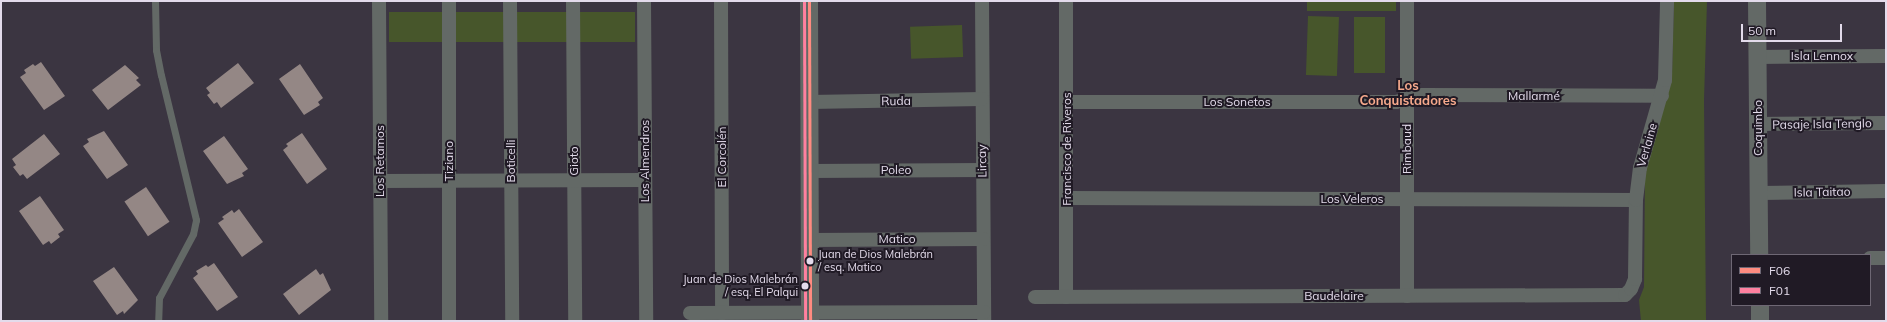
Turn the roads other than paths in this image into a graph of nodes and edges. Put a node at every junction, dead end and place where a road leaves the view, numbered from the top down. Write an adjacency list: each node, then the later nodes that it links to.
1 (155, 1): 49 (lane)
2 (379, 1): 27 (street, Los Retamos)
3 (448, 1): 28 (street, Tiziano)
4 (510, 1): 29 (street, Boticelli)
5 (573, 1): 25 (street, Gioto)
6 (644, 1): 26 (street, Los Almendros)
7 (721, 1): 46 (street, El Corcolén)
8 (809, 1): 19 (street)
9 (982, 1): 17 (street, Lircay)
10 (1066, 1): 20 (street, Francisco de Riveros)
11 (1407, 1): 18 (street, Rimbaud)
12 (1667, 1): 16 (street, Verlaine)
13 (1757, 1): 15 (street, Coquimbo)
14 (1886, 56): 15 (street, Isla Lennox)
15 (1758, 57): 22 (street, Coquimbo)
16 (1662, 96): 18 (street, Mallarmé); 34 (street, Verlaine)
17 (982, 99): 19 (street, Ruda); 23 (street, Lircay)
18 (1407, 99): 20 (street, Los Sonetos); 33 (street, Rimbaud)
19 (810, 102): 24 (street)
20 (1067, 102): 32 (street, Francisco de Riveros)
21 (1886, 123): 22 (street, Pasaje Isla Tenglo)
22 (1758, 124): 31 (street, Coquimbo)
23 (983, 170): 24 (street, Poleo); 35 (street, Lircay)
24 (810, 171): 36 (street)
25 (574, 180): 26 (street); 29 (street); 53 (street, Gioto)
26 (645, 180): 54 (street, Los Almendros)
27 (380, 181): 28 (street); 50 (street, Los Retamos)
28 (449, 181): 29 (street); 51 (street, Tiziano)
29 (511, 181): 52 (street, Boticelli)
30 (1886, 191): 31 (street, Isla Taitao)
31 (1759, 193): 37 (street, Coquimbo)
32 (1067, 198): 33 (street, Los Veleros); 43 (street, Francisco de Riveros)
33 (1407, 199): 34 (street, Los Veleros); 41 (street, Rimbaud)
34 (1636, 200): 40 (street, Verlaine)
35 (983, 239): 36 (street, Matico); 47 (street, Lircay)
36 (810, 240): 48 (street)
37 (1759, 254)
38 (1871, 258): 39 (street)
39 (1886, 258)
40 (1631, 290): 41 (street, Baudelaire)
41 (1407, 296): 43 (street, Baudelaire)
42 (1035, 297): 43 (street, Baudelaire)
43 (1066, 297)
44 (1760, 306): 55 (street)
45 (690, 313): 46 (street)
46 (722, 313): 48 (street)
47 (984, 316): 48 (street)
48 (810, 317)
49 (158, 321)
50 (381, 321)
51 (449, 321)
52 (512, 321)
53 (575, 321)
54 (646, 321)
55 (1760, 321)

